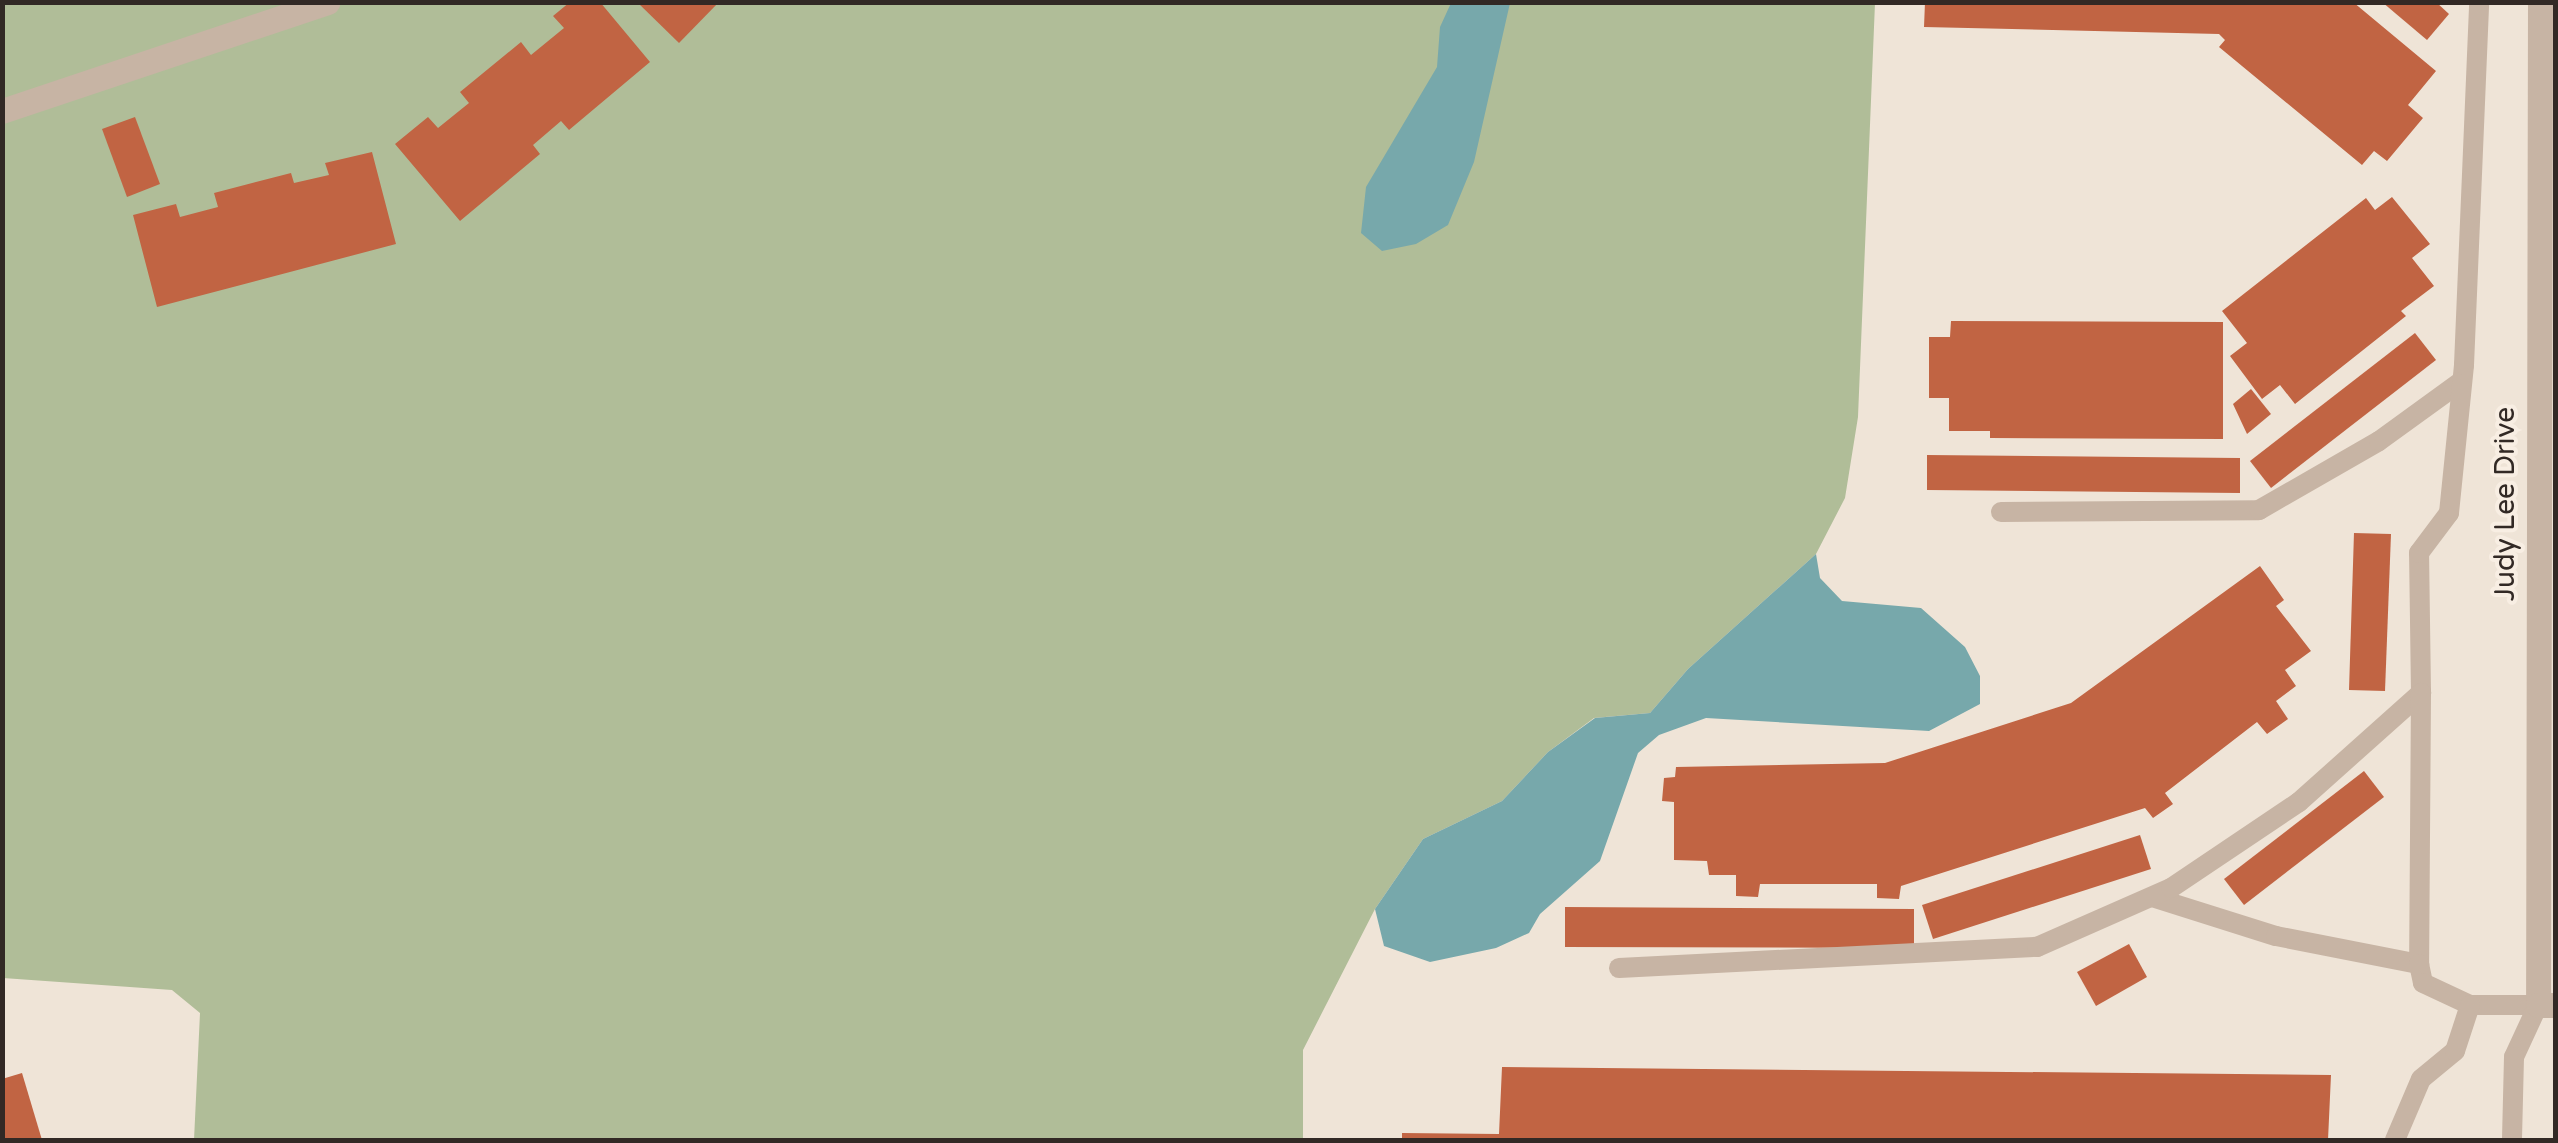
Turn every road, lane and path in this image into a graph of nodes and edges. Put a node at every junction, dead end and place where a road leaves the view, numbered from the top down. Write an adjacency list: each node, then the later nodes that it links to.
1 (327, 2): 4 (street)
2 (2478, 2): 5 (lane)
3 (2540, 2): 6 (street, Judy Lee Drive)
4 (2, 111)
5 (2462, 381): 7 (lane); 8 (lane)
6 (2545, 480): 12 (street, Judy Lee Drive)
7 (2001, 512)
8 (2421, 693): 9 (lane); 10 (lane)
9 (2152, 897): 10 (lane); 11 (lane)
10 (2419, 964): 13 (lane)
11 (1619, 968)
12 (2547, 1005): 13 (lane); 15 (lane)
13 (2470, 1006): 14 (lane)
14 (2395, 1140)
15 (2512, 1140)

